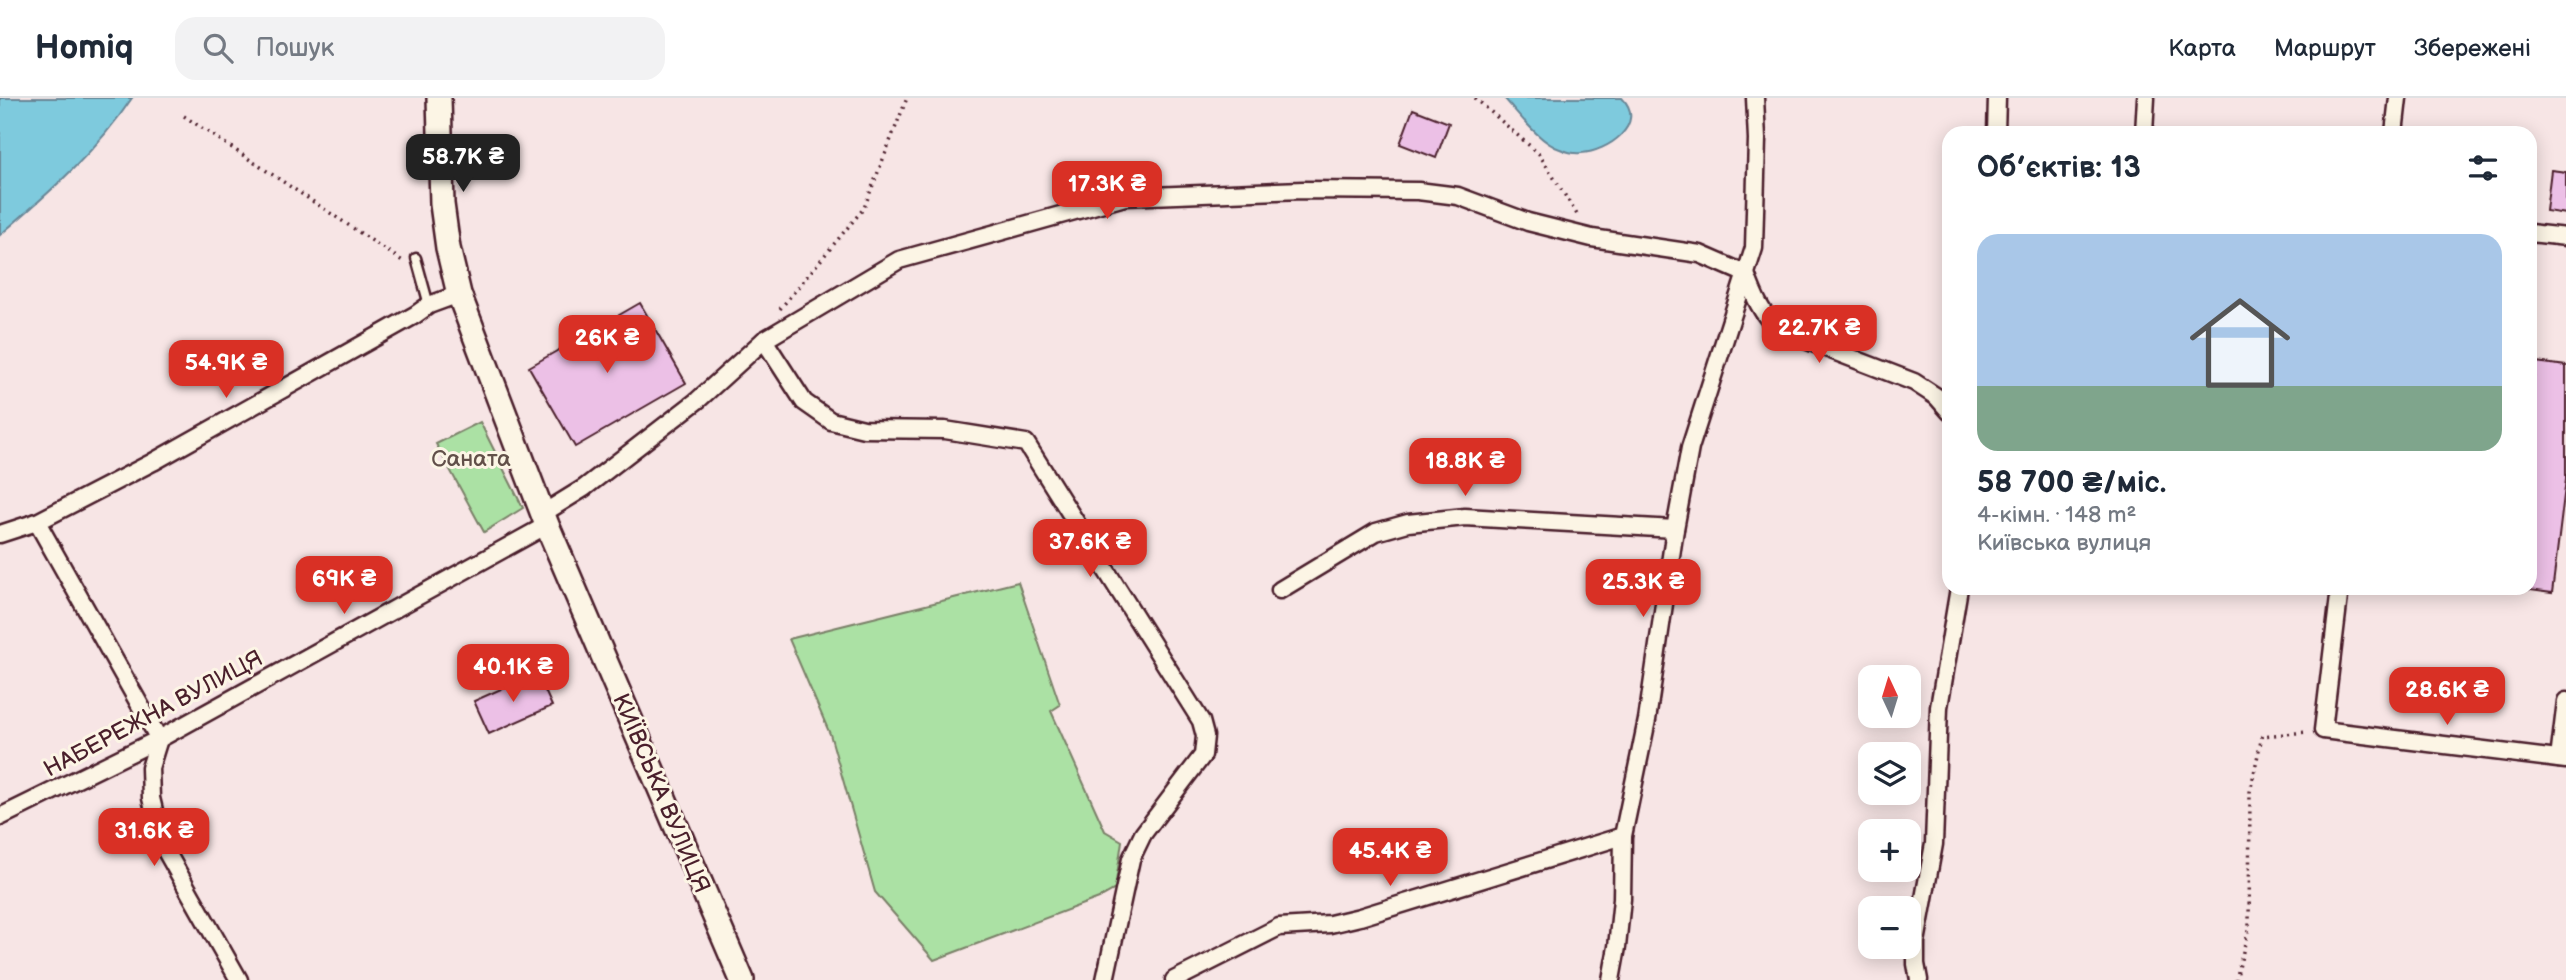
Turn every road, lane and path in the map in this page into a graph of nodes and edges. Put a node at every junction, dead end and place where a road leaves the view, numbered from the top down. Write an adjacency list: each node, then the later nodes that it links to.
1 (439, 98): 18 (street, КИЇВСЬКА ВУЛИЦЯ)
2 (907, 98): 20 (path)
3 (1475, 98): 14 (path)
4 (1755, 98): 17 (street)
5 (1997, 98): 9 (street)
6 (2146, 98): 10 (street)
7 (2398, 98): 11 (street)
8 (184, 116): 16 (path)
9 (1996, 126)
10 (2144, 126)
11 (2395, 126)
12 (2537, 234): 13 (street)
13 (2566, 237)
14 (1592, 238): 17 (street, НАБЕРЕЖНА ВУЛИЦЯ); 20 (street, НАБЕРЕЖНА ВУЛИЦЯ)
15 (416, 258): 16 (lane)
16 (419, 270): 19 (lane)
17 (1746, 274): 21 (street); 24 (street)
18 (459, 294): 19 (street); 22 (street, КИЇВСЬКА ВУЛИЦЯ)
19 (429, 305): 23 (street)
20 (767, 338): 22 (street, НАБЕРЕЖНА ВУЛИЦЯ); 37 (street)
21 (1942, 403)
22 (544, 519): 31 (street, НАБЕРЕЖНА ВУЛИЦЯ); 36 (street, КИЇВСЬКА ВУЛИЦЯ)
23 (37, 522): 25 (street); 31 (street)
24 (1675, 529): 26 (street); 34 (street)
25 (0, 534)
26 (1280, 590)
27 (1958, 595): 40 (street)
28 (2339, 595): 30 (street)
29 (2566, 701): 32 (street)
30 (2323, 730): 32 (street); 41 (path)
31 (159, 739): 33 (street, НАБЕРЕЖНА ВУЛИЦЯ); 35 (street)
32 (2563, 759)
33 (0, 817)
34 (1623, 836): 38 (street); 39 (street)
35 (239, 980)
36 (742, 980)
37 (1105, 980)
38 (1174, 980)
39 (1611, 980)
40 (1919, 980)
41 (2236, 980)

